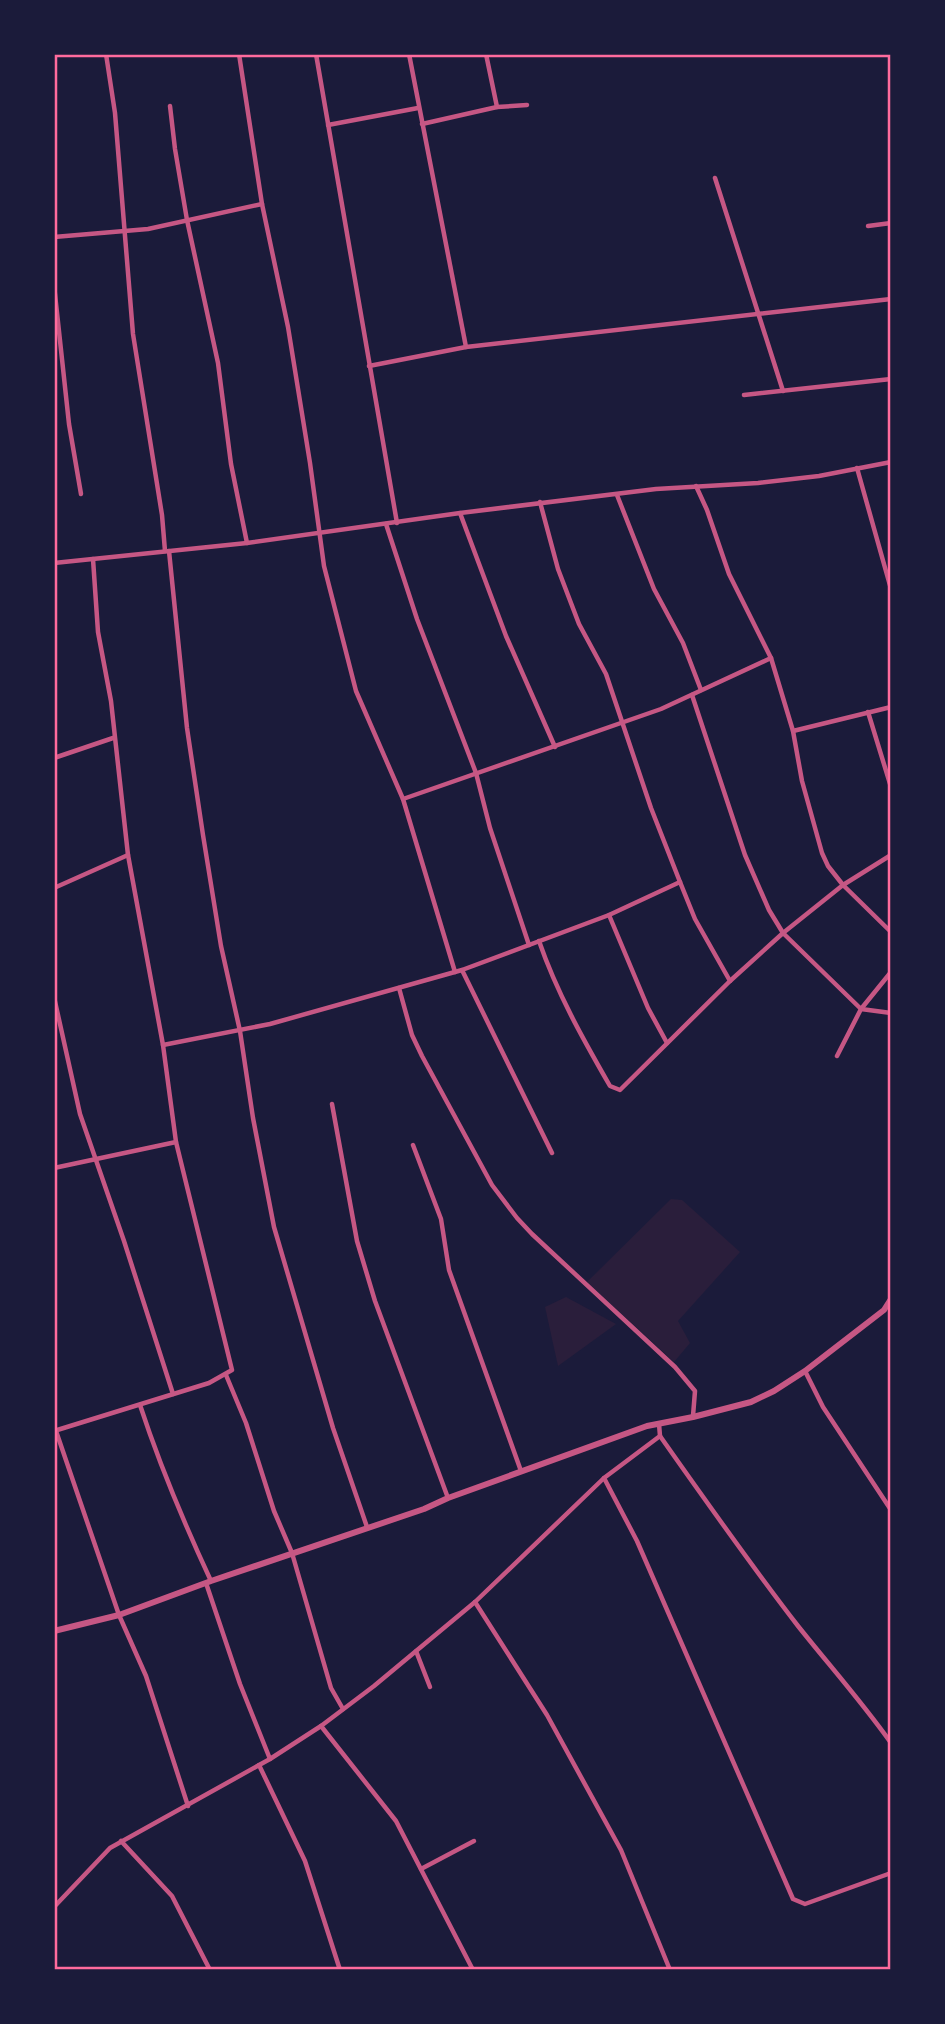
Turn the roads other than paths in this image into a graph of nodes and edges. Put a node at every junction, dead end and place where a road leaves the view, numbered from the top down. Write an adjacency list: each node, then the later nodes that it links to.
1 (106, 54): 17 (street)
2 (239, 54): 13 (street)
3 (316, 54): 11 (street)
4 (409, 54): 9 (street)
5 (486, 54): 8 (street)
6 (527, 105): 8 (street)
7 (170, 106): 14 (street)
8 (497, 107): 10 (street)
9 (418, 108): 10 (street); 11 (street)
10 (422, 124): 22 (street)
11 (328, 125): 23 (street)
12 (715, 178): 21 (street)
13 (262, 204): 14 (street); 36 (street)
14 (187, 220): 17 (street); 37 (street)
15 (891, 223): 16 (street)
16 (868, 226)
17 (126, 232): 18 (street); 38 (street)
18 (54, 237)
19 (54, 285): 30 (street)
20 (891, 299): 21 (street)
21 (759, 314): 22 (street); 25 (street)
22 (466, 348): 23 (street)
23 (369, 366): 34 (street)
24 (891, 379): 25 (street)
25 (783, 391): 26 (street)
26 (744, 395)
27 (891, 463): 28 (street)
28 (857, 468): 29 (street); 41 (street)
29 (696, 486): 31 (street); 42 (street)
30 (81, 494)
31 (617, 495): 32 (street); 43 (street)
32 (540, 502): 33 (street); 47 (street)
33 (460, 513): 34 (street); 50 (street)
34 (397, 523): 35 (street)
35 (386, 524): 36 (street); 52 (street)
36 (321, 532): 37 (street); 54 (street)
37 (247, 543): 38 (street)
38 (167, 551): 39 (street); 74 (street)
39 (93, 559): 40 (street); 49 (street)
40 (54, 563)
41 (891, 589)
42 (771, 658): 43 (street); 48 (street)
43 (701, 690): 44 (street)
44 (692, 695): 47 (street); 63 (street)
45 (891, 707): 46 (street)
46 (868, 712): 48 (street); 53 (street)
47 (623, 723): 50 (street); 58 (street)
48 (793, 731): 59 (street)
49 (114, 738): 51 (street); 56 (street)
50 (555, 747): 52 (street)
51 (54, 758)
52 (476, 773): 54 (street); 65 (street)
53 (891, 788)
54 (403, 799): 67 (street)
55 (891, 855): 59 (street)
56 (128, 856): 60 (street); 76 (street)
57 (54, 878): 60 (street)
58 (680, 882): 61 (street); 69 (street)
59 (843, 885): 62 (street); 63 (street)
60 (56, 887)
61 (609, 915): 64 (street); 75 (street)
62 (891, 932)
63 (783, 933): 69 (street); 72 (street)
64 (539, 941): 65 (street); 75 (street)
65 (529, 945): 66 (street)
66 (462, 970): 67 (street); 81 (street)
67 (455, 972): 70 (street)
68 (891, 972): 72 (street)
69 (730, 981): 75 (street)
70 (398, 988): 74 (street); 89 (street)
71 (54, 997): 82 (street)
72 (861, 1009): 73 (street); 77 (street)
73 (891, 1013)
74 (240, 1031): 76 (street); 97 (street)
75 (667, 1043)
76 (163, 1045): 79 (street)
77 (837, 1056)
78 (332, 1104): 95 (street)
79 (176, 1142): 82 (street); 86 (street)
80 (413, 1144): 93 (street)
81 (552, 1153)
82 (95, 1157): 83 (street); 87 (street)
83 (54, 1167)
84 (891, 1299): 85 (street)
85 (805, 1371): 89 (street); 96 (street)
86 (226, 1375): 87 (street); 98 (street)
87 (173, 1395): 88 (street)
88 (140, 1405): 91 (street); 99 (street)
89 (693, 1417): 90 (street)
90 (659, 1424): 92 (street); 93 (street)
91 (55, 1431): 101 (street)
92 (660, 1436): 94 (street); 107 (street)
93 (521, 1471): 95 (street)
94 (604, 1478): 100 (street); 114 (street)
95 (448, 1497): 97 (street)
96 (891, 1510)
97 (367, 1527): 98 (street)
98 (292, 1553): 99 (street); 105 (street)
99 (209, 1582): 101 (street); 108 (street)
100 (475, 1602): 103 (street); 119 (street)
101 (119, 1615): 102 (street); 110 (street)
102 (54, 1631)
103 (416, 1651): 104 (street); 105 (street)
104 (430, 1687)
105 (343, 1709): 106 (street)
106 (321, 1726): 108 (street); 113 (street)
107 (891, 1743)
108 (270, 1759): 109 (street)
109 (259, 1765): 110 (street); 117 (street)
110 (188, 1806): 112 (street)
111 (474, 1841): 113 (street)
112 (121, 1842): 115 (street); 116 (street)
113 (421, 1869): 118 (street)
114 (891, 1872)
115 (54, 1907)
116 (210, 1970)
117 (340, 1970)
118 (473, 1970)
119 (670, 1970)

